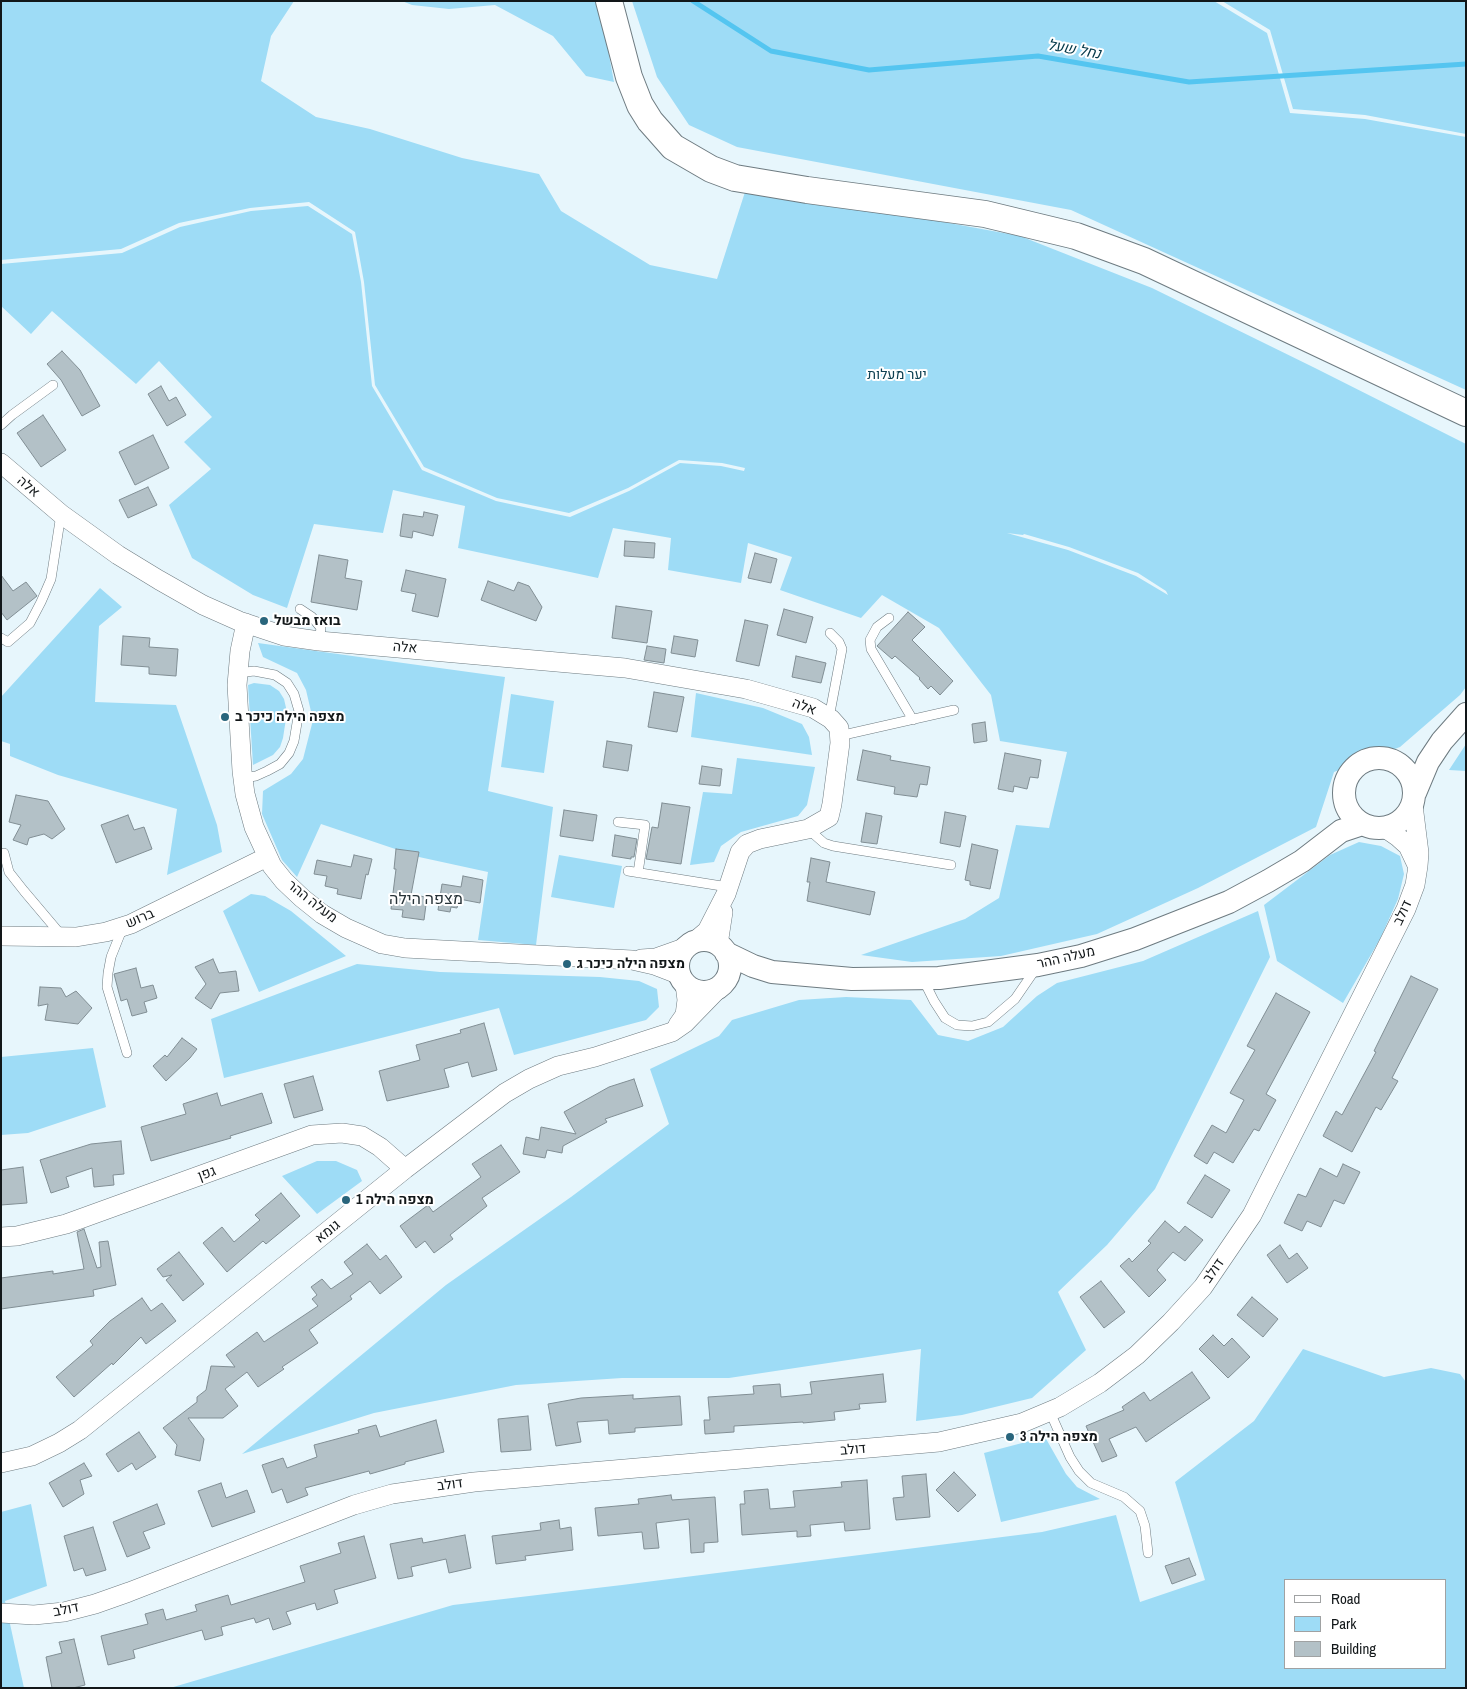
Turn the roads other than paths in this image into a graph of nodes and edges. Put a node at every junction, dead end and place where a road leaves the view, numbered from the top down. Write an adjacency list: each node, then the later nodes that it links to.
1 (609, 1): 3 (main road)
2 (53, 385): 4 (lane)
3 (1466, 413)
4 (1, 425)
5 (1, 463): 6 (street, אלה)
6 (61, 514): 9 (street, אלה); 11 (lane)
7 (300, 609): 12 (lane)
8 (889, 618): 17 (lane)
9 (246, 623): 12 (street, אלה); 13 (street, מעלה ההר)
10 (830, 633): 16 (lane)
11 (1, 638)
12 (319, 641): 16 (street, אלה)
13 (238, 673): 21 (street, מעלה ההר); 21 (lane)
14 (954, 710): 17 (lane)
15 (1466, 714): 19 (street)
16 (829, 718): 18 (street, אלה)
17 (913, 720): 18 (lane)
18 (839, 736): 27 (street)
19 (1442, 742): 20 (street); 23 (street)
20 (1385, 758): 22 (street); 23 (street)
21 (243, 778): 30 (street, מעלה ההר)
22 (1343, 796): 25 (street); 28 (street)
23 (1414, 799): 26 (street); 32 (street, דולב)
24 (618, 822): 34 (lane)
25 (1362, 824): 26 (street); 28 (street, מעלה ההר)
26 (1385, 828): 32 (street)
27 (808, 830): 31 (lane); 35 (street)
28 (1318, 848): 42 (street, מעלה ההר)
29 (4, 853): 38 (lane)
30 (267, 857): 36 (street, ברוש); 41 (street, מעלה ההר)
31 (951, 865)
32 (1418, 866): 51 (street, דולב)
33 (628, 871): 34 (lane)
34 (638, 873): 35 (lane)
35 (727, 891): 39 (street); 40 (street)
36 (123, 926): 38 (street, ברוש); 48 (lane)
37 (1, 936): 38 (street, ברוש)
38 (63, 937)
39 (690, 945): 40 (street); 41 (street, מעלה ההר); 45 (street)
40 (723, 949): 43 (street, מעלה ההר); 46 (street)
41 (632, 960): 45 (street, מעלה ההר)
42 (1038, 965): 44 (street, מעלה ההר); 44 (lane)
43 (790, 974): 44 (street, מעלה ההר); 46 (street, מעלה ההר)
44 (923, 979)
45 (682, 980): 46 (street); 47 (street)
46 (723, 984): 47 (street)
47 (672, 1032): 49 (street, גומא)
48 (127, 1054)
49 (405, 1169): 50 (street, גפן); 52 (street, גומא)
50 (1, 1237)
51 (1050, 1412): 53 (lane); 54 (street, דולב)
52 (1, 1463)
53 (1148, 1553)
54 (1, 1613)

